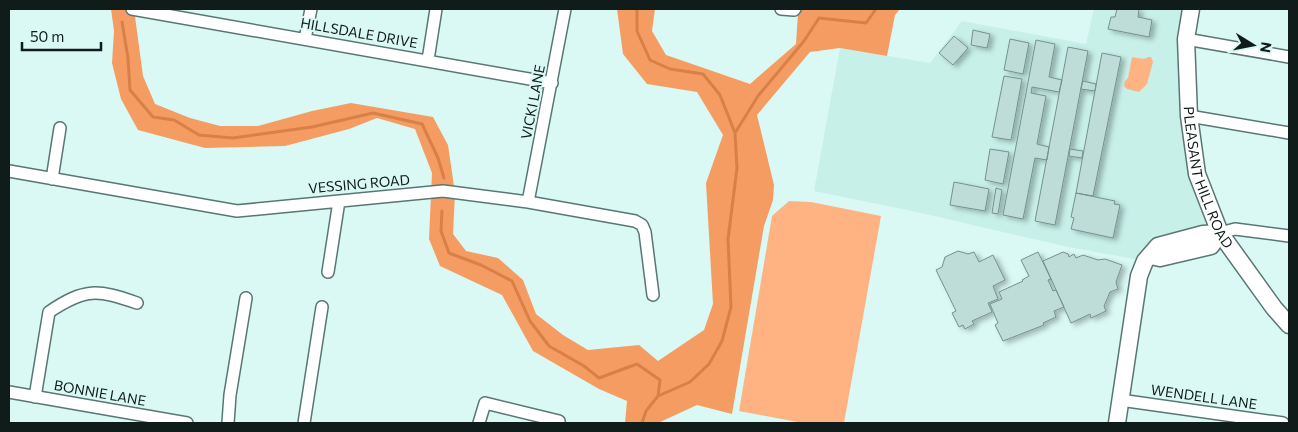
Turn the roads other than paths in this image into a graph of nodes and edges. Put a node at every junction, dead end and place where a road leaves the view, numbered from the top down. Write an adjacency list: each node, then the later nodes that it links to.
1 (132, 9): 8 (street, HILLSDALE DRIVE)
2 (311, 9): 9 (street)
3 (436, 9): 12 (street)
4 (566, 9): 13 (street, VICKI LANE)
5 (781, 9): 6 (street)
6 (795, 9)
7 (1191, 9): 10 (street, PLEASANT HILL ROAD)
8 (192, 14): 9 (street, HILLSDALE DRIVE)
9 (305, 39): 12 (street, HILLSDALE DRIVE)
10 (1186, 39): 11 (street); 14 (street, PLEASANT HILL ROAD)
11 (1289, 57)
12 (428, 60): 13 (street, HILLSDALE DRIVE)
13 (552, 83): 20 (street, VICKI LANE)
14 (1189, 116): 16 (street); 21 (street, PLEASANT HILL ROAD)
15 (60, 128): 18 (street)
16 (1289, 133)
17 (9, 171): 18 (street, VESSING ROAD)
18 (52, 179): 19 (street, VESSING ROAD)
19 (339, 201): 20 (street, VESSING ROAD); 23 (street)
20 (528, 202): 24 (street, VESSING ROAD)
21 (1220, 233): 22 (street); 28 (street, PLEASANT HILL ROAD); 31 (street)
22 (1289, 236)
23 (328, 272)
24 (652, 295)
25 (246, 298): 34 (street)
26 (137, 303): 30 (street)
27 (322, 307): 35 (street)
28 (1289, 325)
29 (9, 392): 30 (street, BONNIE LANE)
30 (35, 397): 33 (street, BONNIE LANE)
31 (1120, 400): 37 (street); 38 (street, WENDELL LANE)
32 (558, 421): 36 (street)
33 (187, 423)
34 (228, 423)
35 (304, 423)
36 (479, 423)
37 (1117, 423)
38 (1283, 423)

